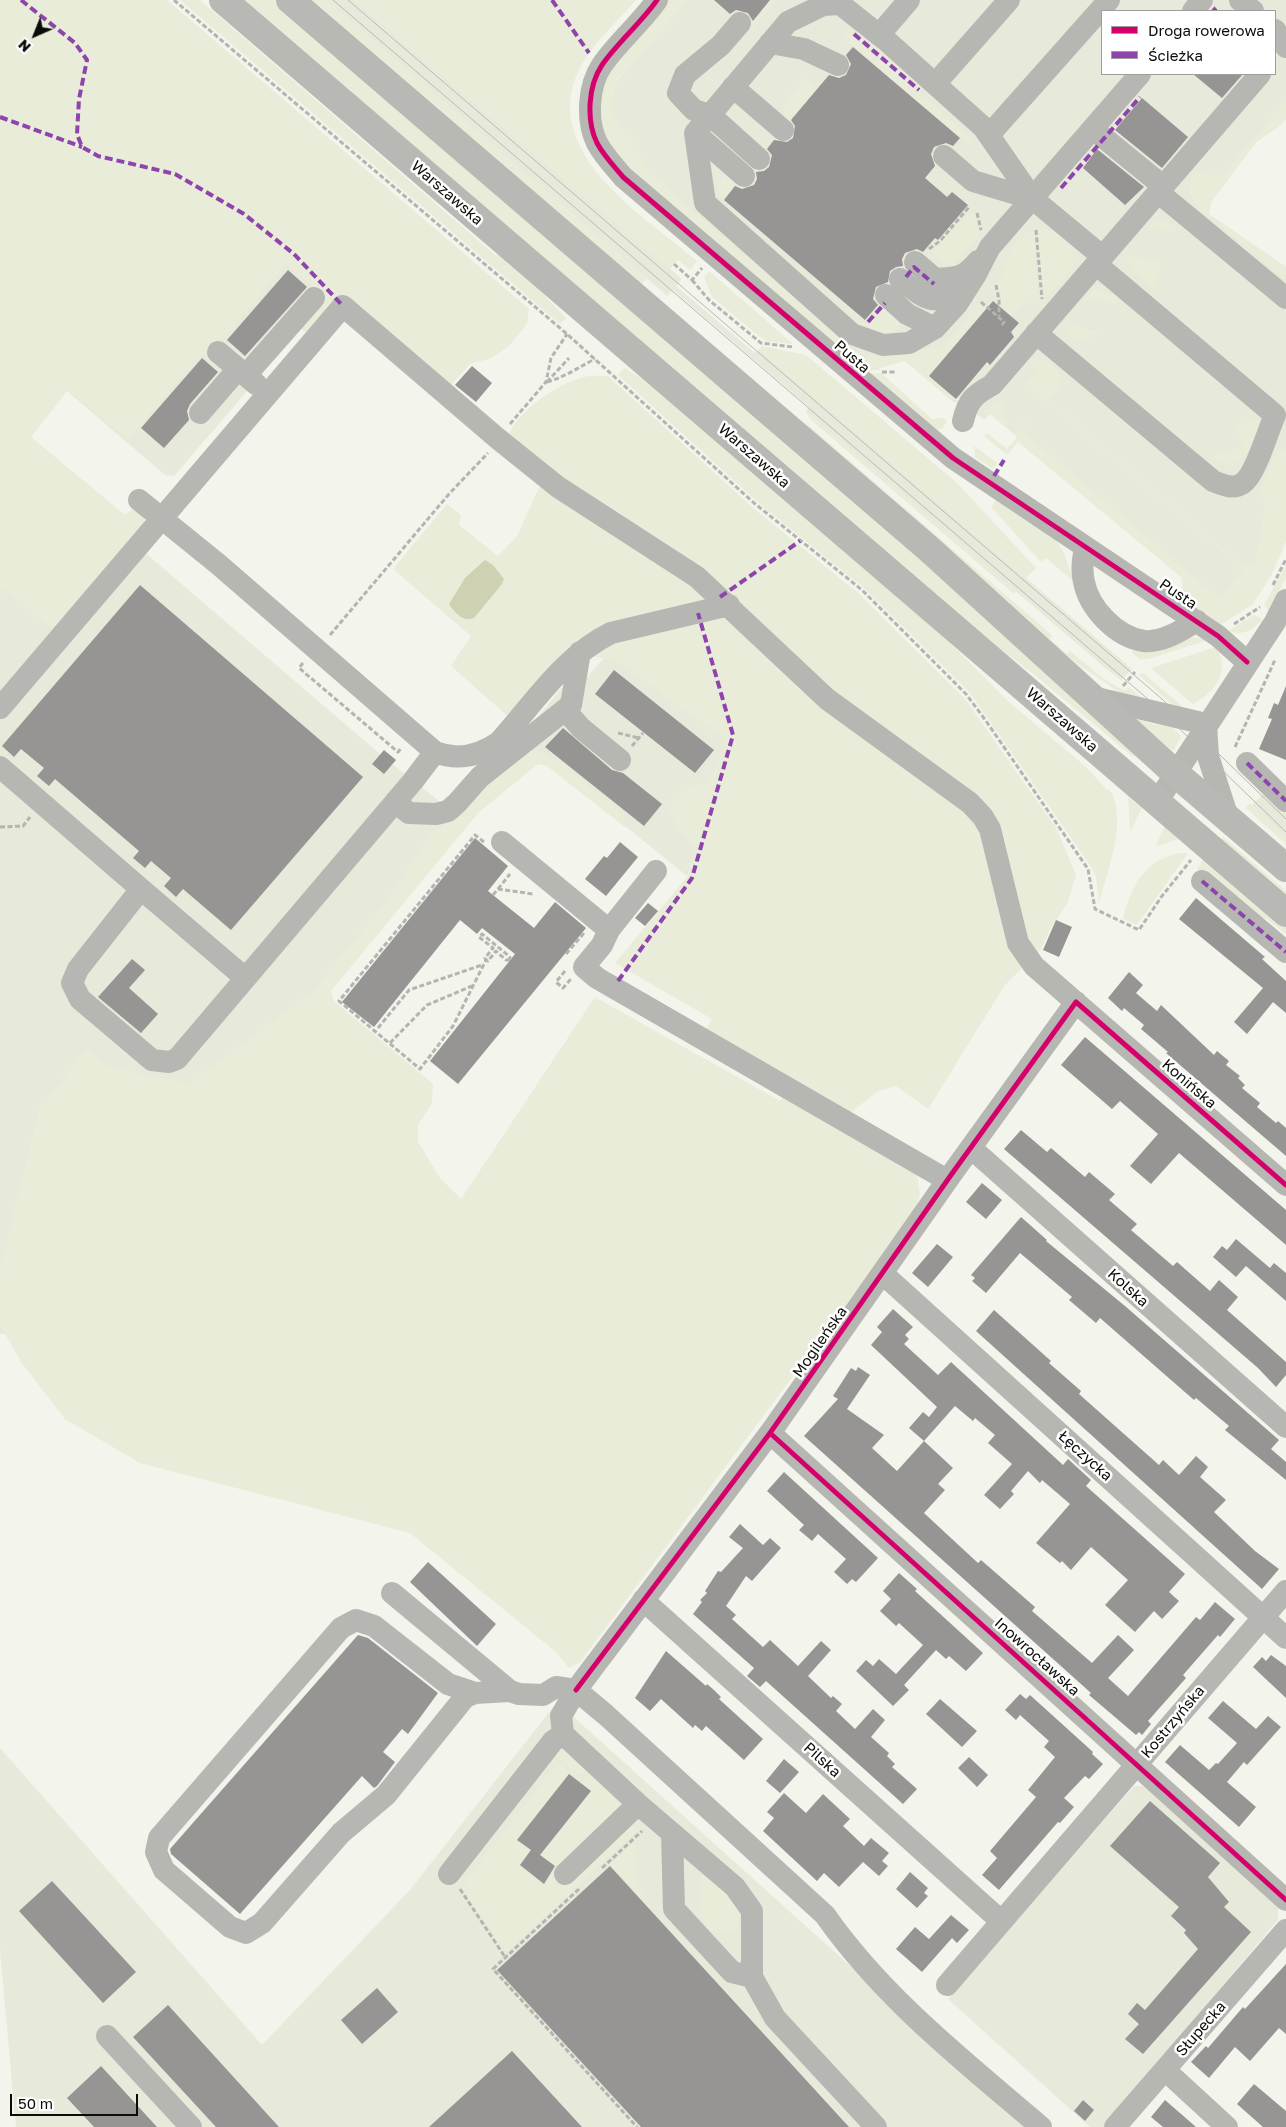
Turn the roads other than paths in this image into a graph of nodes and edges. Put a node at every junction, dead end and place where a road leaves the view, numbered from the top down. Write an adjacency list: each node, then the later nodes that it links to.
1 (223, 0): 63 (main road, Warszawska)
2 (290, 0): 52 (main road)
3 (657, 0): 27 (street, Pusta)
4 (909, 0): 12 (street)
5 (1009, 0): 17 (street)
6 (1109, 0): 22 (street)
7 (1202, 0): 9 (street)
8 (1240, 0): 10 (street)
9 (1194, 10)
10 (1252, 10)
11 (735, 18): 19 (street)
12 (879, 34): 13 (street); 17 (street)
13 (770, 43): 14 (street); 18 (street)
14 (838, 66)
15 (1139, 75): 20 (street)
16 (1259, 75): 25 (street)
17 (935, 84): 22 (street)
18 (733, 87): 19 (street); 21 (street)
19 (702, 124): 24 (street); 27 (street)
20 (1093, 129): 25 (street); 26 (street)
21 (782, 130)
22 (989, 135): 26 (street)
23 (944, 156): 26 (street)
24 (751, 167)
25 (1161, 189): 30 (street); 33 (street)
26 (1033, 199): 28 (street); 30 (street)
27 (694, 215): 34 (street); 41 (street, Pusta)
28 (985, 240): 29 (street); 32 (street)
29 (922, 256)
30 (1099, 260): 35 (street); 39 (street)
31 (314, 298): 37 (street)
32 (972, 298): 34 (street); 34 (street)
33 (1286, 298)
34 (942, 321)
35 (1036, 333): 39 (street); 41 (street)
36 (218, 352): 37 (street)
37 (242, 372): 38 (street); 40 (street)
38 (268, 394): 43 (street); 45 (street, Konińska)
39 (1280, 412)
40 (200, 413)
41 (953, 458): 44 (street, Pusta)
42 (139, 500): 43 (street)
43 (162, 519): 53 (street); 56 (street)
44 (1085, 547): 49 (street, Pusta); 49 (street)
45 (697, 577): 47 (street, Konińska); 48 (street)
46 (1278, 596): 51 (street)
47 (729, 605): 48 (street); 74 (street, Konińska)
48 (698, 613): 50 (street)
49 (1197, 622): 51 (street, Pusta)
50 (580, 651): 54 (street); 56 (street)
51 (1247, 662): 55 (street)
52 (1092, 697): 55 (street); 60 (main road)
53 (0, 708)
54 (566, 711): 58 (street); 62 (street)
55 (1206, 724): 60 (street); 64 (street)
56 (435, 752): 62 (street)
57 (1240, 757): 61 (street)
58 (620, 760)
59 (0, 767): 69 (street)
60 (1175, 773): 63 (street); 64 (main road)
61 (1286, 801)
62 (395, 802): 73 (street)
63 (1157, 802): 70 (main road, Warszawska)
64 (1228, 818): 66 (main road)
65 (502, 842): 71 (street)
66 (1286, 868)
67 (656, 871): 71 (street)
68 (1202, 881): 72 (street)
69 (142, 889): 73 (street); 73 (street)
70 (1286, 913)
71 (609, 930): 76 (street)
72 (1286, 952)
73 (244, 977)
74 (1076, 1002): 75 (street, Mogileńska); 77 (street, Konińska)
75 (971, 1148): 76 (street, Mogileńska); 79 (street, Kolska)
76 (947, 1180): 78 (street, Mogileńska)
77 (1286, 1185)
78 (883, 1274): 80 (street, Mogileńska); 84 (street, Łęczycka)
79 (1286, 1427)
80 (770, 1433): 83 (street, Mogileńska); 90 (street, Inowrocławska)
81 (1286, 1591): 84 (street, Kostrzyńska)
82 (392, 1593): 87 (street)
83 (643, 1600): 86 (street, Mogileńska); 96 (street, Pilska)
84 (1262, 1616): 85 (street, Łęczycka); 90 (street, Kostrzyńska)
85 (1286, 1638)
86 (576, 1690): 87 (street); 89 (street, Mogileńska); 104 (street)
87 (510, 1691): 88 (street)
88 (474, 1693): 88 (street)
89 (563, 1734): 91 (street); 93 (street)
90 (1137, 1765): 95 (street, Inowrocławska); 96 (street, Kostrzyńska)
91 (646, 1811): 92 (street); 94 (street)
92 (672, 1833): 98 (street); 98 (street)
93 (449, 1874)
94 (565, 1874)
95 (1286, 1900)
96 (1001, 1921): 99 (street, Kostrzyńska)
97 (1286, 1930): 101 (street, Słupecka)
98 (752, 1977): 103 (street)
99 (947, 1985)
100 (107, 2036): 102 (street)
101 (1165, 2070): 105 (street, Słupecka); 106 (street)
102 (191, 2127)
103 (876, 2127)
104 (1041, 2127)
105 (1115, 2127)
106 (1227, 2127)

